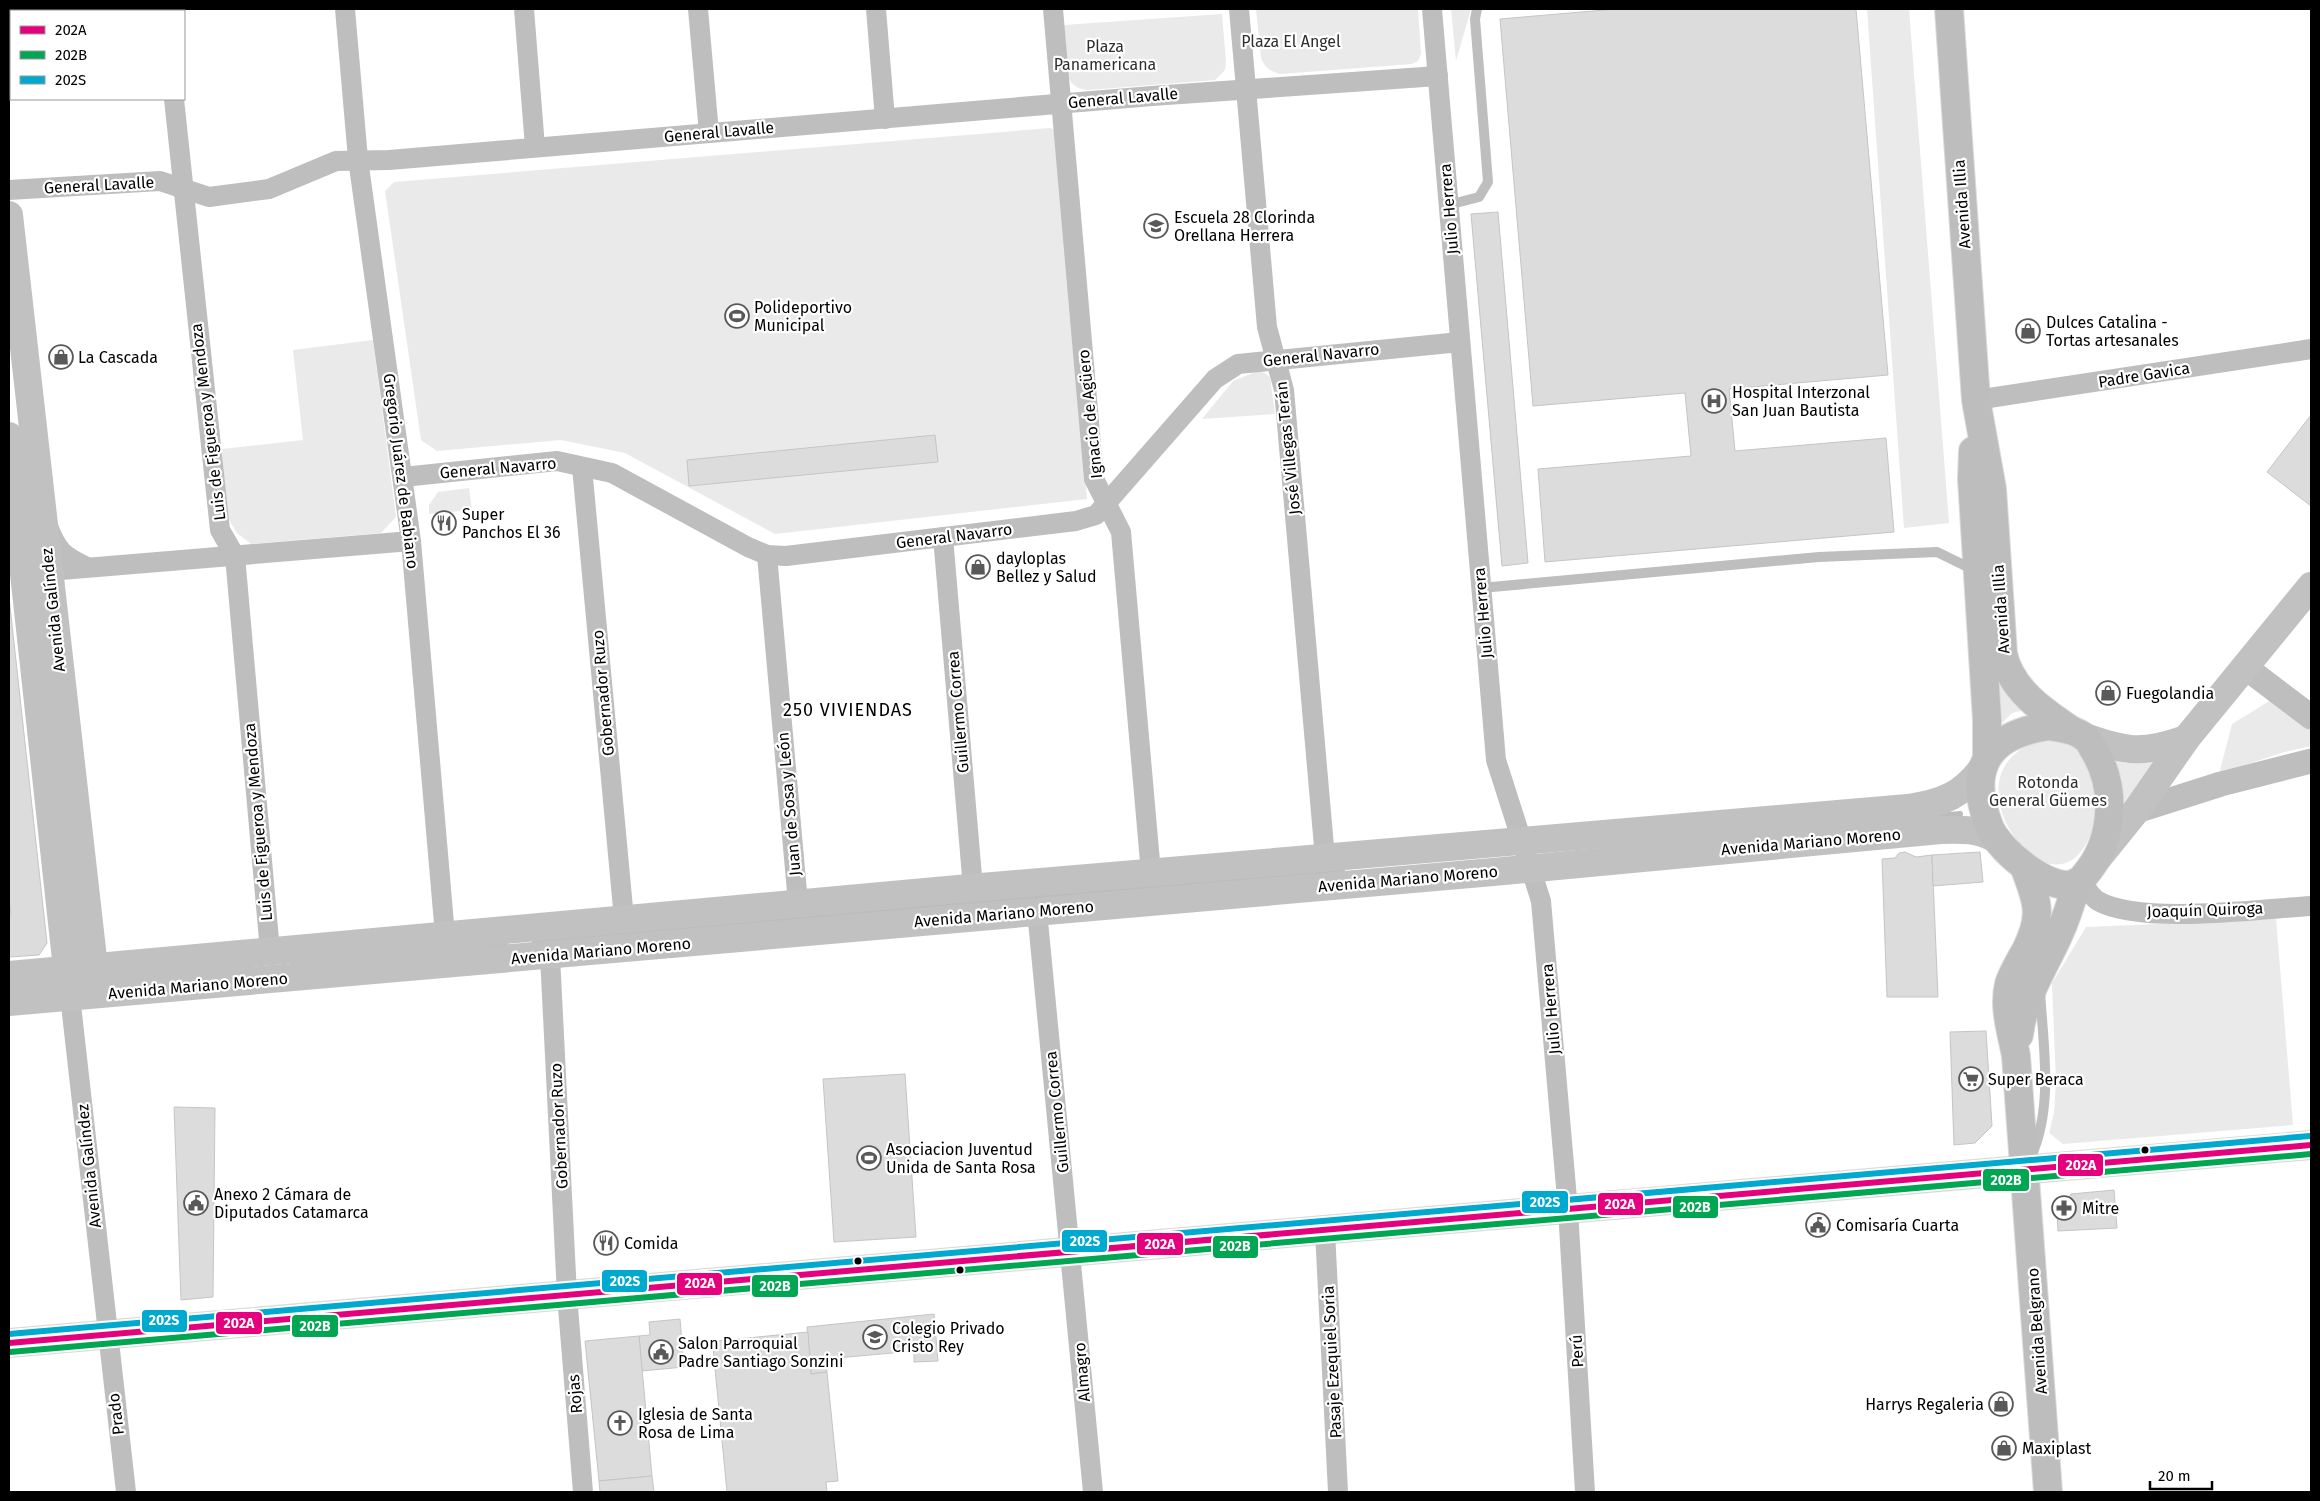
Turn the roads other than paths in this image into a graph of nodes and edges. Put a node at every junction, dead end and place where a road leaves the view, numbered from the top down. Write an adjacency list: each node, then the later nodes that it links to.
1 (345, 9): 17 (street, Gregorio Juárez de Babiano)
2 (524, 9): 16 (street)
3 (698, 9): 15 (street)
4 (876, 9): 14 (street)
5 (1054, 9): 13 (street, Ignacio de Agüero)
6 (1239, 9): 11 (street, José Villegas Terán)
7 (1432, 9): 10 (street, Julio Herrera)
8 (1477, 9): 20 (lane)
9 (1949, 9): 25 (main road, Avenida Illia)
10 (1438, 76): 11 (street, General Lavalle); 20 (street, Julio Herrera)
11 (1246, 88): 13 (street, General Lavalle); 24 (street, José Villegas Terán)
12 (174, 100): 18 (street, Luis de Figueroa y Mendoza)
13 (1063, 104): 14 (street, General Lavalle); 29 (street, Ignacio de Agüero)
14 (885, 119): 15 (street, General Lavalle)
15 (709, 133): 16 (street, General Lavalle)
16 (536, 147): 17 (street, General Lavalle)
17 (358, 159): 18 (street, General Lavalle); 28 (street, Gregorio Juárez de Babiano)
18 (182, 188): 19 (street, General Lavalle); 34 (street, Luis de Figueroa y Mendoza)
19 (9, 190)
20 (1448, 205): 22 (street, Julio Herrera)
21 (9, 215): 30 (main road, Avenida Galíndez)
22 (1460, 342): 24 (street, General Navarro); 39 (street, Julio Herrera)
23 (2311, 349): 25 (street, Padre Gavica)
24 (1276, 359): 29 (street, General Navarro); 49 (street, José Villegas Terán)
25 (1976, 400): 37 (main road, Avenida Illia); 42 (main road, Avenida Illia)
26 (9, 436): 30 (main road, Avenida Galíndez)
27 (582, 467): 28 (street, General Navarro); 33 (street, General Navarro); 59 (street, Gobernador Ruzo)
28 (403, 477): 32 (street, Gregorio Juárez de Babiano)
29 (1106, 502): 31 (street, General Navarro); 53 (street, Ignacio de Agüero)
30 (22, 508): 35 (street); 36 (main road, Avenida Galíndez); 63 (main road, Avenida Galíndez)
31 (943, 537): 33 (street, General Navarro); 55 (street, Guillermo Correa)
32 (411, 541): 34 (street); 60 (street, Gregorio Juárez de Babiano)
33 (767, 555): 56 (street, Juan de Sosa y León)
34 (234, 556): 35 (street); 61 (street, Luis de Figueroa y Mendoza)
35 (87, 567): 36 (street)
36 (49, 571): 63 (main road, Avenida Galíndez)
37 (1978, 571): 39 (lane); 45 (main road, Avenida Illia)
38 (2311, 586): 40 (main road)
39 (1481, 588): 47 (street, Julio Herrera)
40 (2245, 667): 41 (street); 43 (main road)
41 (2311, 717)
42 (2078, 733): 43 (main road); 45 (main road); 50 (main road)
43 (2186, 739): 46 (main road)
44 (2311, 761): 46 (street)
45 (1986, 762): 47 (main road, Avenida Mariano Moreno); 48 (main road)
46 (2136, 811): 50 (main road)
47 (1520, 840): 49 (main road, Avenida Mariano Moreno); 52 (street, Julio Herrera)
48 (1998, 840): 51 (main road); 52 (main road, Avenida Mariano Moreno)
49 (1325, 858): 53 (main road, Avenida Mariano Moreno)
50 (2097, 859): 54 (main road)
51 (2024, 866): 54 (main road); 68 (main road)
52 (1531, 868): 58 (main road, Avenida Mariano Moreno); 71 (street, Julio Herrera)
53 (1151, 873): 55 (main road, Avenida Mariano Moreno)
54 (2079, 882): 57 (street, Joaquín Quiroga); 65 (main road)
55 (973, 888): 56 (main road, Avenida Mariano Moreno)
56 (798, 903): 59 (main road, Avenida Mariano Moreno)
57 (2311, 906)
58 (1037, 911): 62 (main road, Avenida Mariano Moreno); 73 (street, Guillermo Correa)
59 (624, 919): 60 (main road, Avenida Mariano Moreno)
60 (445, 935): 61 (main road, Avenida Mariano Moreno)
61 (270, 951): 63 (main road, Avenida Mariano Moreno)
62 (550, 956): 66 (main road, Avenida Mariano Moreno); 74 (street, Gobernador Ruzo)
63 (81, 968): 64 (main road, Avenida Mariano Moreno); 66 (main road)
64 (9, 975)
65 (2039, 975): 68 (main road); 70 (lane)
66 (70, 996): 67 (main road, Avenida Mariano Moreno); 75 (street, Avenida Galíndez)
67 (9, 1002)
68 (2016, 1056): 70 (main road)
69 (2311, 1145): 70 (main road)
70 (2026, 1170): 71 (main road); 82 (main road, Avenida Belgrano)
71 (1568, 1210): 72 (main road); 81 (street, Perú)
72 (1325, 1231): 73 (main road); 80 (street, Pasaje Ezequiel Soria)
73 (1072, 1252): 74 (main road); 79 (street, Almagro)
74 (568, 1295): 75 (main road); 78 (street, Rojas)
75 (107, 1335): 76 (main road); 77 (street, Prado)
76 (9, 1344)
77 (126, 1492)
78 (583, 1492)
79 (1094, 1492)
80 (1338, 1492)
81 (1585, 1492)
82 (2048, 1492)

